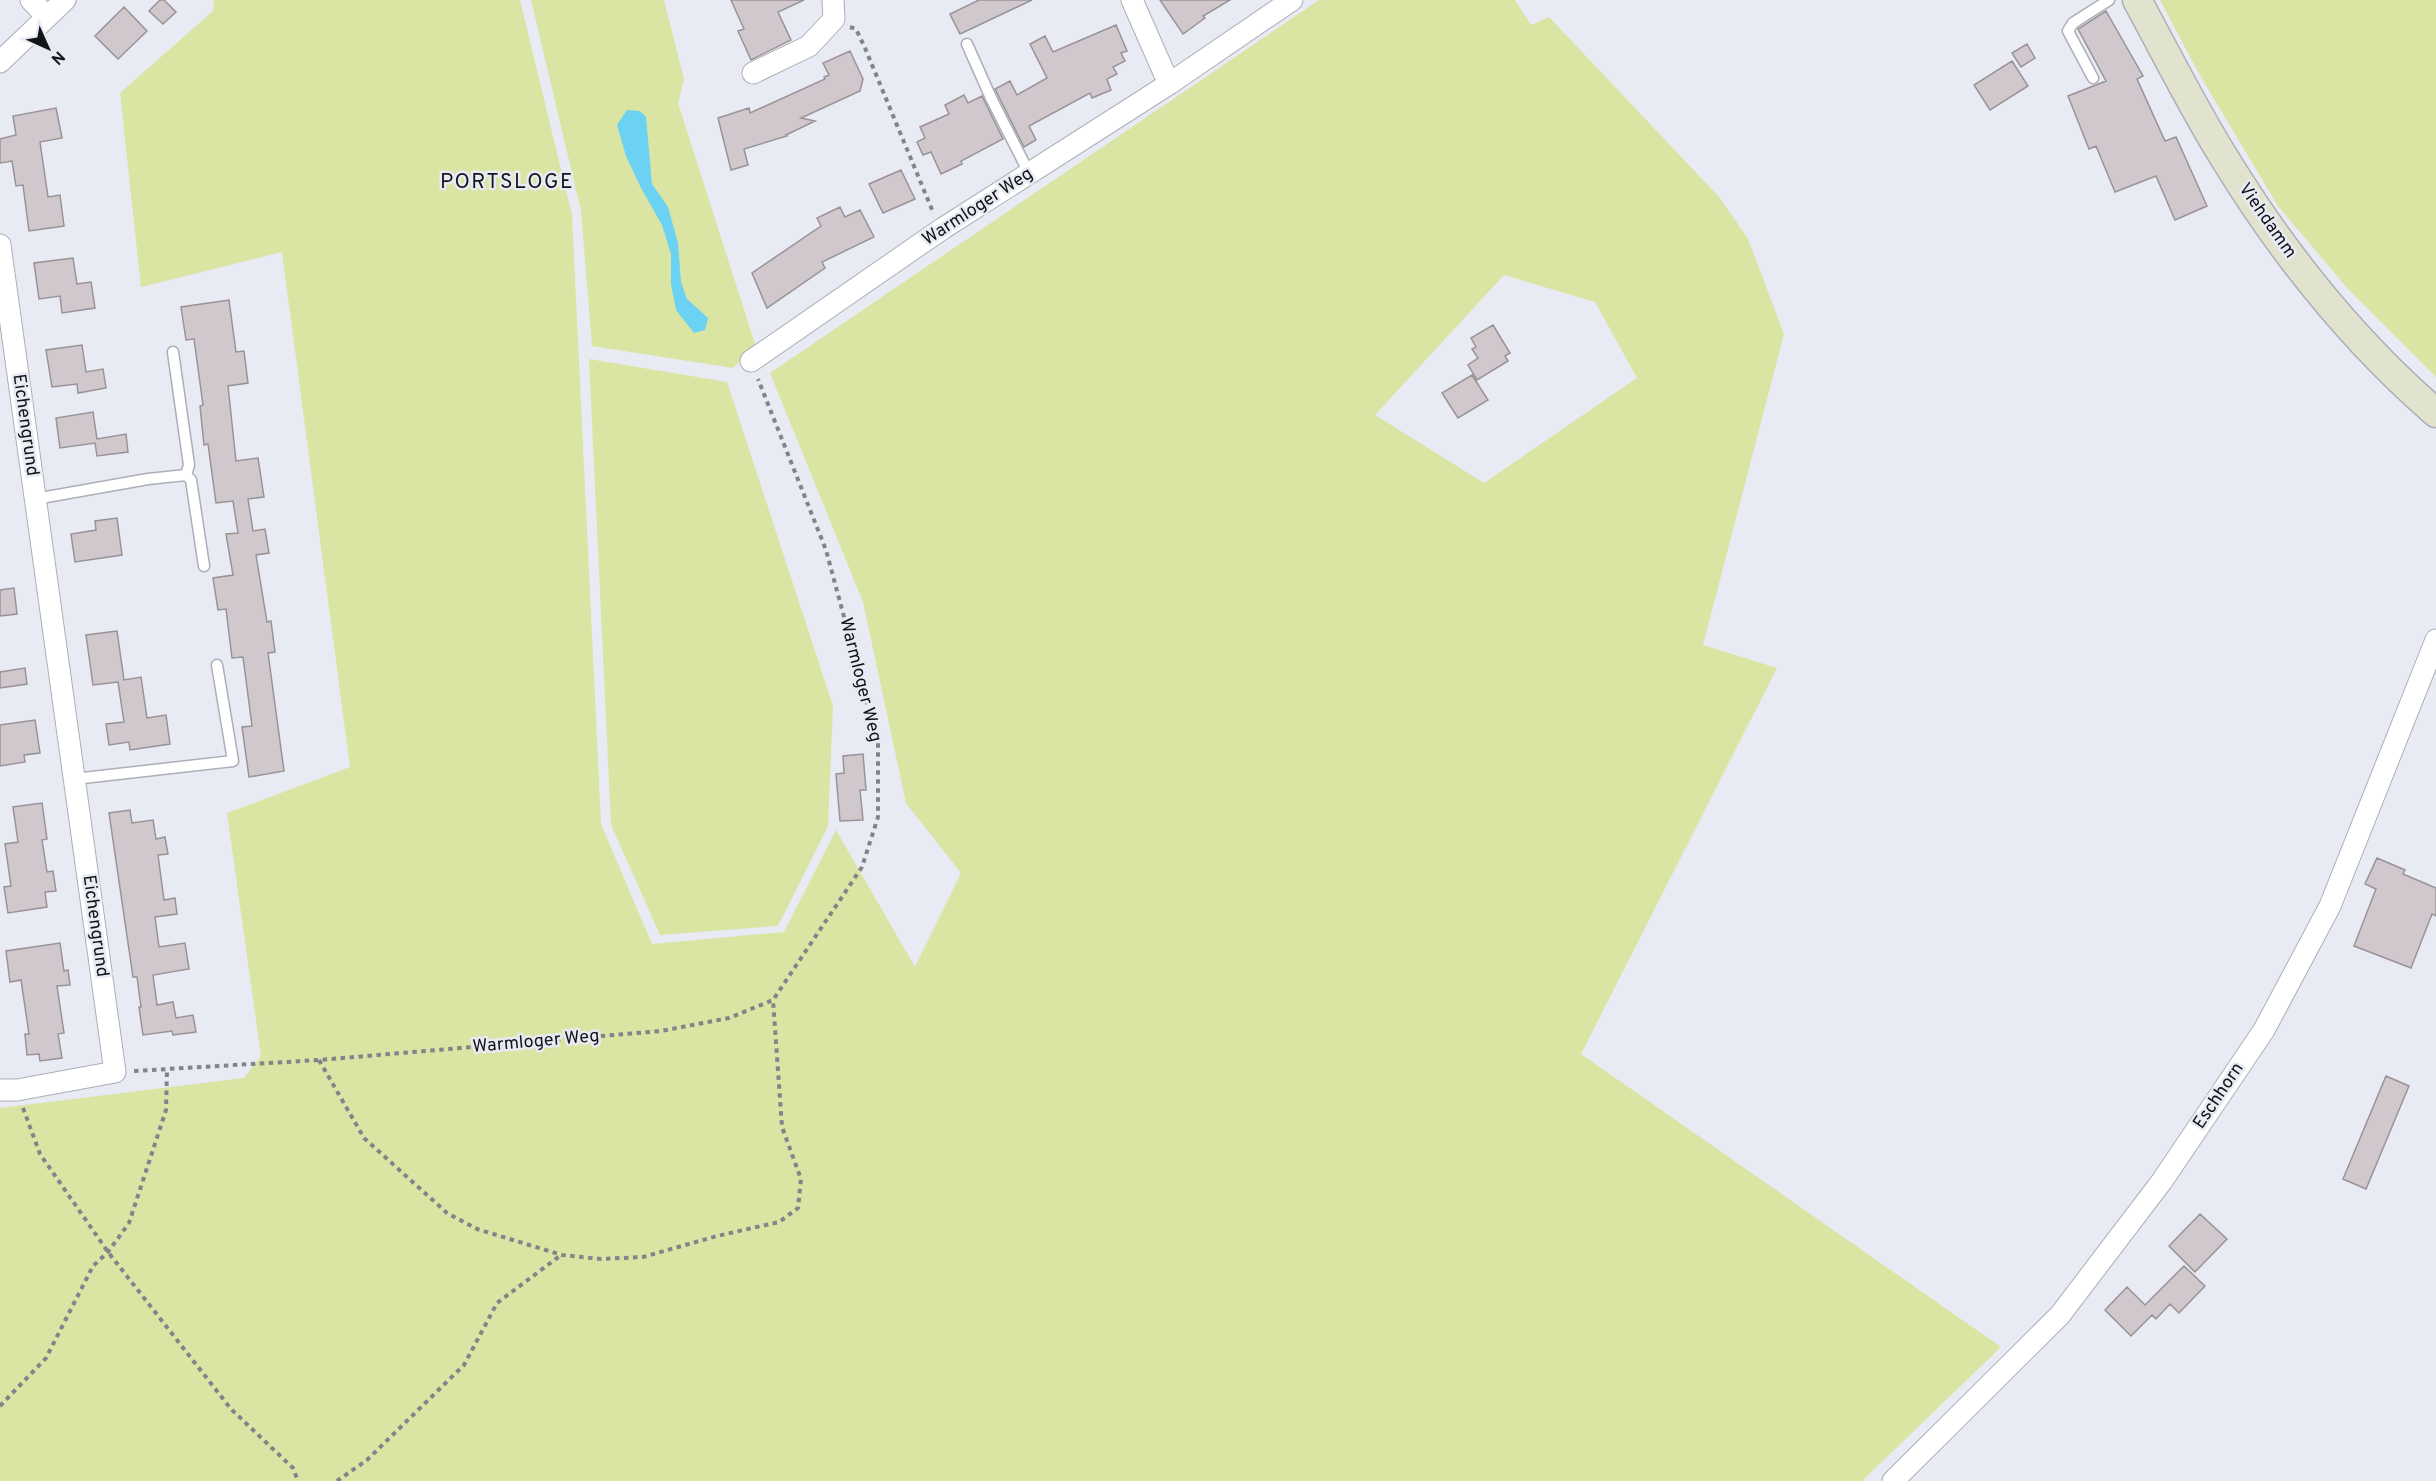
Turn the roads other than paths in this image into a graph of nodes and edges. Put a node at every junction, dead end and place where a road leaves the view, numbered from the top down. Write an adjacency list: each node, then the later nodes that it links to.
1 (31, 0): 8 (street)
2 (65, 0): 8 (street)
3 (1132, 0): 13 (street)
4 (1292, 0): 13 (street, Warmloger Weg)
5 (2109, 0): 12 (lane)
6 (2137, 0): 18 (main road, Viehdamm)
7 (833, 10): 11 (street)
8 (47, 17): 10 (street)
9 (967, 44): 14 (lane)
10 (0, 62)
11 (753, 73)
12 (2093, 78)
13 (1169, 84): 14 (street, Warmloger Weg)
14 (1029, 173): 17 (street, Warmloger Weg)
15 (0, 245): 20 (street, Eichengrund)
16 (173, 352): 19 (lane)
17 (751, 361)
18 (2436, 413)
19 (186, 475): 20 (lane, Eichengrund); 21 (lane)
20 (35, 499): 24 (street, Eichengrund)
21 (204, 566)
22 (2436, 640): 26 (street, Eschhorn)
23 (217, 665): 24 (lane)
24 (74, 779): 25 (street, Eichengrund)
25 (8, 1090)
26 (1893, 1481)

